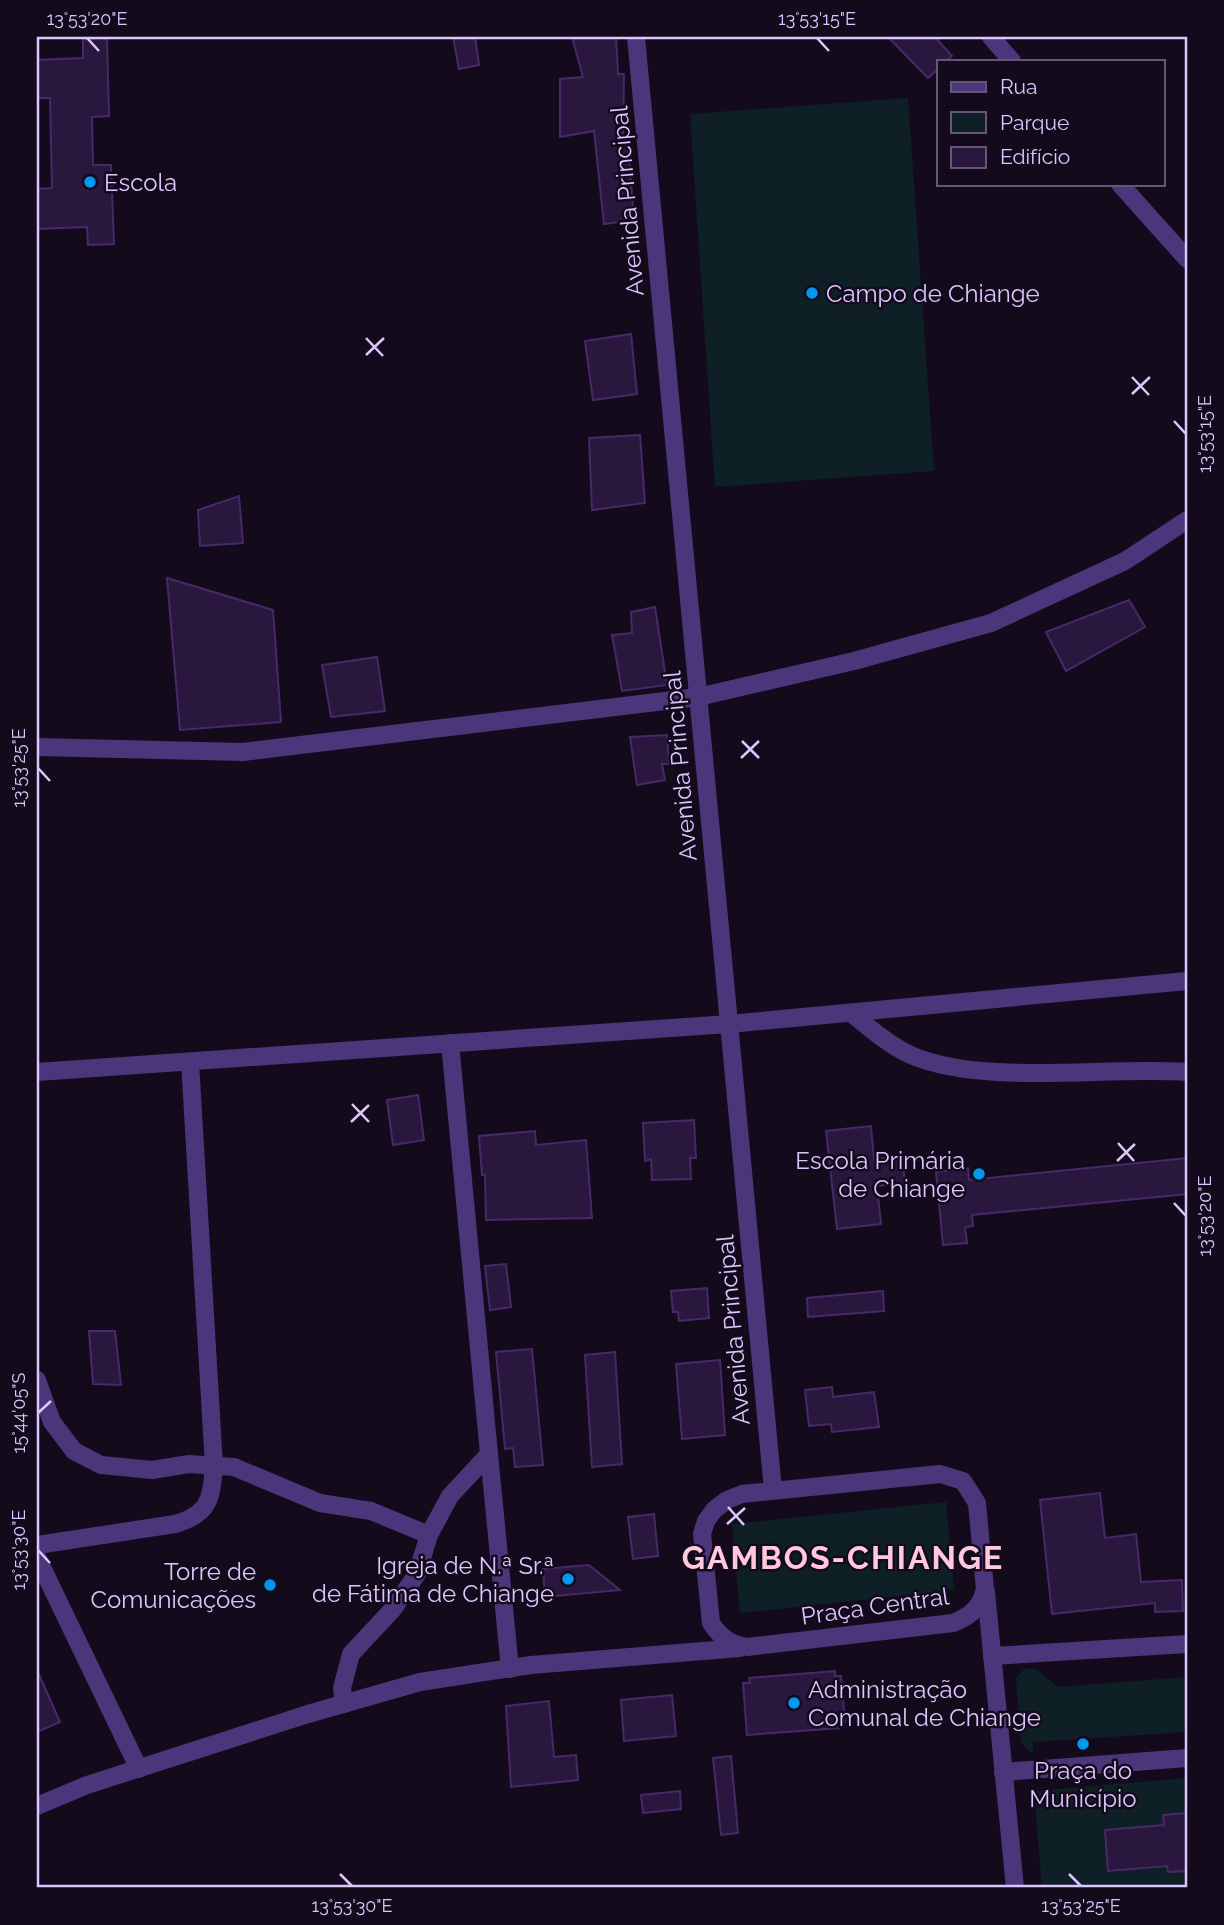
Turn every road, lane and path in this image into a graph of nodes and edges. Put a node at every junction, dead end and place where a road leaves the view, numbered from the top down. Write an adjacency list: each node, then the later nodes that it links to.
1 (636, 37): 7 (street, Avenida Principal)
2 (991, 37): 3 (street)
3 (1011, 60)
4 (1123, 186): 5 (street)
5 (1187, 260)
6 (1187, 520): 7 (street)
7 (698, 697): 8 (street); 11 (street, Avenida Principal)
8 (37, 747)
9 (1187, 981): 10 (street)
10 (851, 1013): 11 (street); 15 (street)
11 (729, 1024): 12 (street); 19 (street, Avenida Principal)
12 (450, 1044): 13 (street); 17 (street)
13 (190, 1062): 14 (street); 18 (street)
14 (37, 1072)
15 (1187, 1072)
16 (37, 1380): 18 (street)
17 (489, 1454): 20 (street); 27 (street)
18 (214, 1466): 20 (street); 21 (street)
19 (773, 1490): 23 (street); 25 (street)
20 (429, 1535): 28 (street)
21 (37, 1545)
22 (37, 1557): 30 (street)
23 (985, 1589): 25 (street, Praça Central); 26 (street)
24 (1187, 1644): 26 (street)
25 (747, 1647): 27 (street, Praça Central)
26 (992, 1656): 31 (street)
27 (510, 1669): 28 (street, Praça Central)
28 (344, 1704): 30 (street, Praça Central)
29 (1187, 1758): 31 (street)
30 (139, 1769): 32 (street, Praça Central)
31 (1003, 1772): 33 (street)
32 (37, 1806)
33 (1015, 1888)

